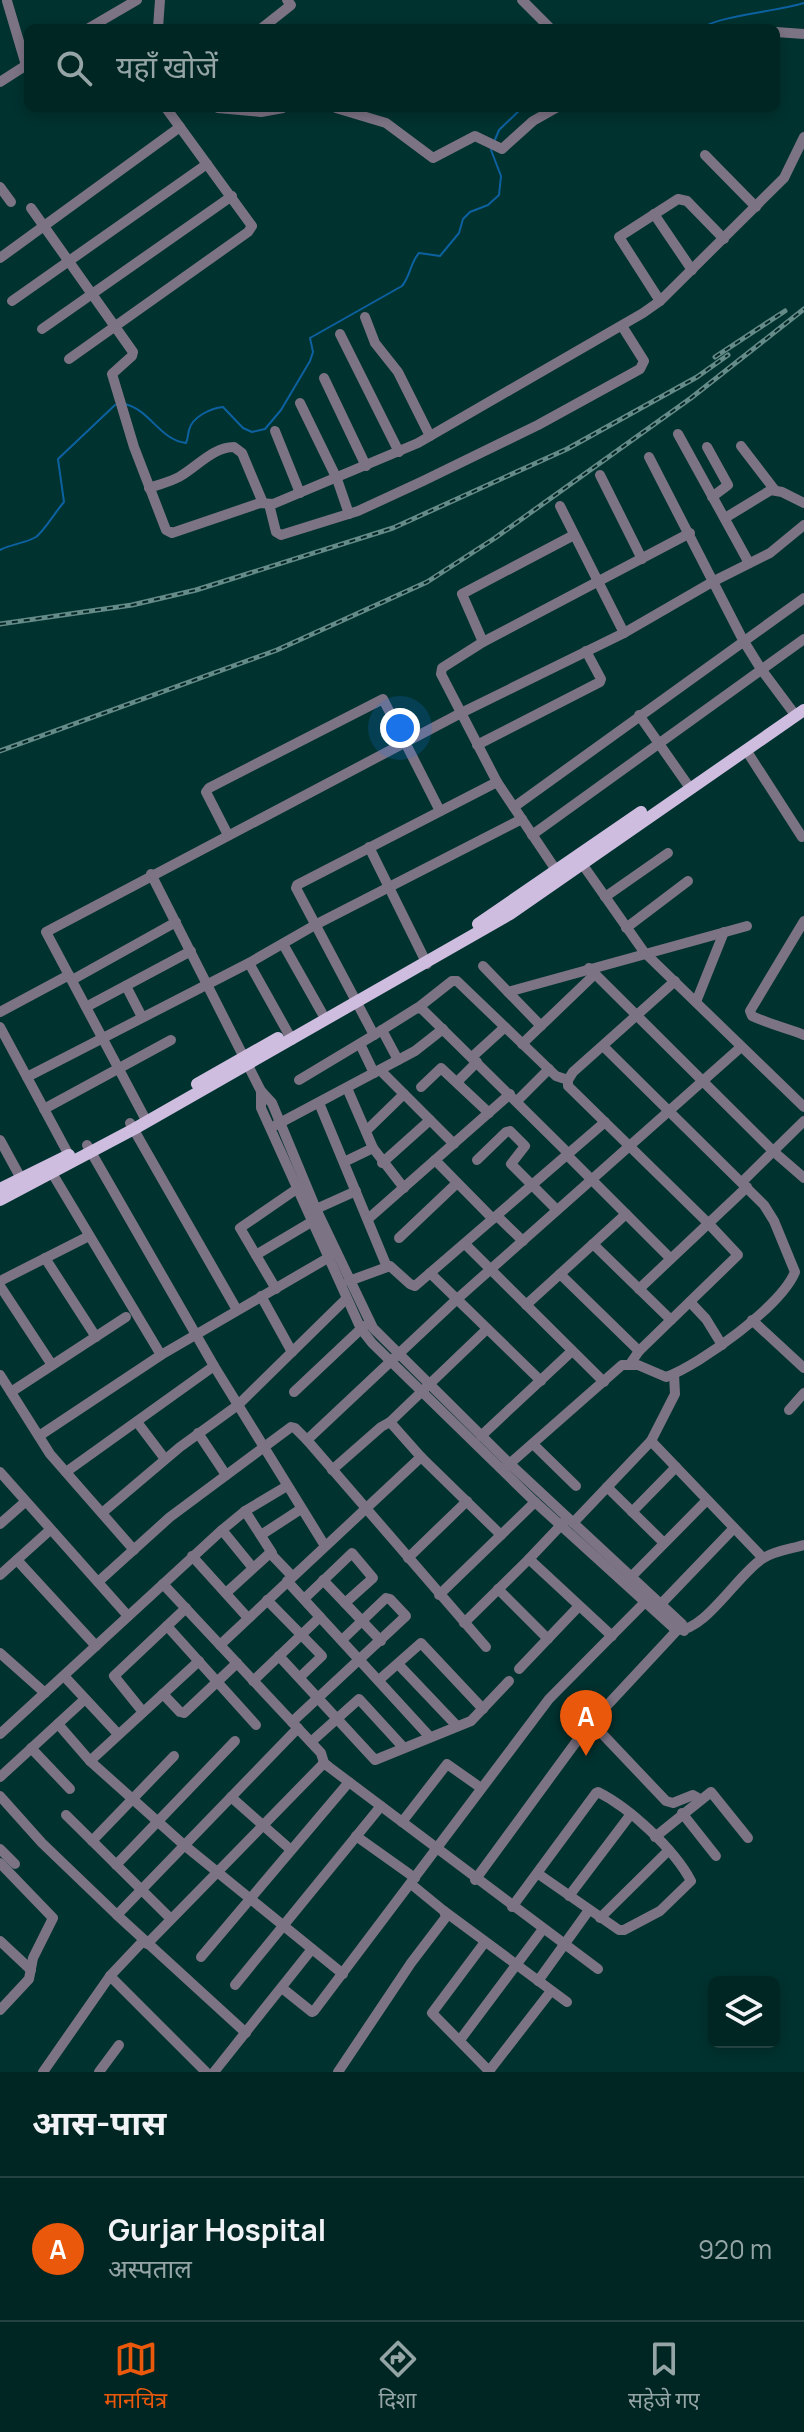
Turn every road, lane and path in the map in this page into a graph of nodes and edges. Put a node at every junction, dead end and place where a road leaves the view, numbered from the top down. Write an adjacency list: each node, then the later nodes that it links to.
1 (9, 0): 6 (street); 15 (street)
2 (137, 0): 7 (street)
3 (160, 0): 10 (street)
4 (287, 0): 11 (street)
5 (522, 0): 12 (street)
6 (0, 3)
7 (109, 17): 8 (street); 9 (street)
8 (96, 24)
9 (113, 24)
10 (158, 24)
11 (267, 24)
12 (546, 24)
13 (780, 32): 14 (street)
14 (804, 34)
15 (24, 54)
16 (24, 67): 17 (street)
17 (0, 82)
18 (169, 112): 21 (street)
19 (349, 112): 20 (street)
20 (549, 112)
21 (180, 127): 24 (street); 31 (street)
22 (804, 137): 28 (street)
23 (705, 155): 28 (street)
24 (207, 164): 26 (street); 34 (street)
25 (0, 187): 27 (street)
26 (232, 196): 36 (street); 40 (street)
27 (11, 202)
28 (756, 207): 32 (street)
29 (31, 208): 31 (street)
30 (654, 214): 32 (street); 35 (street); 38 (street)
31 (44, 225): 33 (street); 34 (street)
32 (724, 239): 35 (street)
33 (0, 258)
34 (70, 262): 36 (street); 37 (street)
35 (692, 270): 38 (street)
36 (93, 294): 40 (street); 42 (street)
37 (12, 301)
38 (660, 301): 41 (street)
39 (365, 317): 49 (street)
40 (115, 326): 44 (street); 57 (street)
41 (622, 326): 49 (street); 64 (street)
42 (42, 329)
43 (340, 334): 52 (street)
44 (69, 359)
45 (324, 378): 54 (street)
46 (300, 403): 56 (street)
47 (275, 431): 59 (street)
48 (678, 434): 60 (street)
49 (430, 436): 52 (street)
50 (741, 446): 58 (street)
51 (707, 447): 60 (street)
52 (399, 452): 54 (street)
53 (649, 457): 67 (street)
54 (366, 466): 56 (street)
55 (600, 475): 69 (street)
56 (337, 479): 59 (street); 64 (street)
57 (149, 488): 61 (street); 61 (street)
58 (774, 489): 62 (street); 65 (street)
59 (300, 493): 61 (street)
60 (712, 497): 65 (street)
61 (266, 503): 64 (street)
62 (804, 503)
63 (560, 506): 68 (street)
64 (349, 514)
65 (725, 518): 70 (street)
66 (804, 525): 70 (street)
67 (690, 533): 69 (street); 72 (street)
68 (574, 535): 71 (street); 77 (street)
69 (642, 559): 71 (street)
70 (749, 563): 72 (street)
71 (597, 581): 74 (street); 77 (street)
72 (714, 581): 74 (street); 76 (street)
73 (804, 598): 76 (street)
74 (624, 633): 78 (street)
75 (804, 639): 79 (street)
76 (743, 640): 79 (street); 83 (street)
77 (483, 642): 82 (street)
78 (586, 651): 82 (street); 86 (street)
79 (761, 669): 81 (street); 85 (street)
80 (804, 700): 81 (main road)
81 (797, 712): 87 (main road); 89 (main road)
82 (461, 713): 84 (street); 86 (street)
83 (639, 715): 85 (street); 90 (street)
84 (405, 743): 91 (street); 93 (street); 93 (street)
85 (658, 743): 89 (street); 94 (street)
86 (477, 745): 88 (street)
87 (746, 750): 89 (main road); 95 (street)
88 (497, 782): 90 (street); 91 (street)
89 (688, 785): 98 (main road)
90 (514, 807): 92 (street)
91 (440, 811): 96 (street)
92 (522, 819): 94 (street); 102 (street)
93 (228, 835): 99 (street)
94 (532, 835): 100 (street)
95 (802, 837)
96 (369, 847): 102 (street); 106 (street)
97 (668, 853): 103 (street)
98 (580, 860): 100 (main road); 103 (street)
99 (151, 874): 105 (street); 117 (street)
100 (559, 874): 113 (main road)
101 (688, 881): 108 (street)
102 (389, 887): 106 (street); 113 (street)
103 (605, 897): 108 (street)
104 (804, 921): 135 (street)
105 (176, 922): 111 (street); 117 (street)
106 (315, 925): 110 (street); 122 (street)
107 (747, 926): 109 (street)
108 (626, 928): 112 (street)
109 (724, 932): 112 (street); 123 (street)
110 (283, 944): 114 (street); 127 (street)
111 (191, 951): 119 (street); 120 (street)
112 (644, 952): 116 (street); 118 (street)
113 (425, 960): 122 (main road)
114 (249, 963): 119 (street); 136 (street)
115 (483, 966): 121 (street)
116 (592, 971): 121 (street); 128 (street); 130 (street)
117 (70, 977): 124 (street); 126 (street)
118 (675, 981): 123 (street); 128 (street)
119 (208, 984): 129 (street); 143 (street)
120 (126, 986): 124 (street); 129 (street)
121 (508, 992): 130 (street)
122 (356, 999): 127 (main road); 134 (street); 136 (main road)
123 (696, 1002): 142 (street)
124 (86, 1007): 137 (street)
125 (419, 1007): 132 (street); 133 (street); 134 (street)
126 (0, 1012)
127 (322, 1013): 136 (main road)
128 (636, 1016): 141 (street); 152 (street)
129 (142, 1017): 137 (street)
130 (541, 1026): 140 (street)
131 (0, 1027): 149 (street)
132 (505, 1027): 140 (street); 145 (street)
133 (443, 1029): 144 (street); 145 (street)
134 (378, 1033): 139 (street); 144 (street)
135 (804, 1035)
136 (290, 1036): 143 (main road)
137 (102, 1037): 146 (street); 149 (street)
138 (171, 1040): 146 (street)
139 (360, 1044): 148 (street); 150 (street)
140 (522, 1044): 147 (street)
141 (603, 1046): 151 (street); 161 (street)
142 (741, 1047): 152 (street); 159 (street)
143 (247, 1060): 163 (main road); 168 (street)
144 (398, 1060): 148 (street)
145 (474, 1060): 153 (street); 157 (street)
146 (119, 1068): 160 (street); 163 (street)
147 (549, 1069): 151 (street); 157 (street)
148 (377, 1071): 155 (street); 156 (street)
149 (27, 1077): 160 (street)
150 (299, 1080)
151 (568, 1080): 166 (street)
152 (703, 1081): 161 (street); 175 (street)
153 (457, 1082): 154 (street); 162 (street)
154 (421, 1087)
155 (347, 1088): 158 (street); 169 (street)
156 (404, 1094): 164 (street); 169 (street)
157 (513, 1097): 162 (street); 176 (street)
158 (319, 1103): 168 (street); 180 (street)
159 (804, 1107)
160 (44, 1109): 177 (street)
161 (669, 1111): 172 (street); 188 (street)
162 (489, 1113): 171 (street)
163 (146, 1118): 167 (main road)
164 (430, 1120): 171 (street); 181 (street)
165 (804, 1121): 175 (street)
166 (605, 1122): 172 (street); 176 (street)
167 (132, 1126): 174 (main road); 223 (street)
168 (275, 1126): 189 (street)
169 (366, 1131): 173 (street)
170 (0, 1140): 185 (street)
171 (454, 1144): 178 (street)
172 (629, 1146): 184 (street); 199 (street)
173 (373, 1148): 180 (street); 181 (street)
174 (89, 1149): 177 (main road); 229 (street)
175 (773, 1151): 183 (street); 188 (street)
176 (568, 1154): 184 (street); 187 (street)
177 (71, 1158): 182 (main road); 185 (main road)
178 (435, 1160): 186 (street); 190 (street)
179 (477, 1160): 187 (street)
180 (344, 1162): 192 (street)
181 (382, 1163): 190 (street)
182 (52, 1173): 185 (main road); 200 (street)
183 (804, 1178)
184 (591, 1179): 194 (street); 195 (street)
185 (24, 1183): 191 (main road); 193 (main road)
186 (457, 1183): 197 (street); 201 (street)
187 (532, 1185): 194 (street); 197 (street)
188 (744, 1185): 199 (street); 209 (street)
189 (302, 1186): 196 (street); 205 (street)
190 (404, 1188): 198 (street)
191 (0, 1189)
192 (356, 1191): 196 (street); 198 (street)
193 (0, 1200)
194 (557, 1210): 202 (street)
195 (626, 1214): 204 (street); 208 (street)
196 (316, 1216): 205 (street); 206 (street)
197 (495, 1218): 202 (street); 203 (street)
198 (368, 1219): 210 (street)
199 (708, 1223): 208 (street); 221 (street)
200 (89, 1236): 207 (street); 235 (street)
201 (399, 1238)
202 (523, 1241): 211 (street)
203 (465, 1244): 211 (street); 212 (street)
204 (593, 1244): 213 (street); 217 (street)
205 (256, 1255): 216 (street)
206 (332, 1256): 214 (street); 216 (street); 219 (street)
207 (45, 1258): 215 (street); 230 (street)
208 (670, 1258): 217 (street)
209 (799, 1265): 226 (street)
210 (387, 1267): 212 (street); 214 (street)
211 (491, 1270): 220 (street); 222 (street)
212 (430, 1273): 220 (street)
213 (560, 1274): 222 (street); 233 (street)
214 (349, 1281): 227 (street)
215 (0, 1284): 238 (street)
216 (276, 1289): 218 (street)
217 (639, 1289): 225 (street)
218 (261, 1296): 223 (street); 234 (street)
219 (346, 1299): 227 (street); 234 (street)
220 (456, 1300): 228 (street); 236 (street)
221 (690, 1302): 225 (street); 231 (street)
222 (526, 1305): 232 (street)
223 (237, 1310): 229 (street)
224 (126, 1317): 230 (street)
225 (671, 1320): 233 (street)
226 (752, 1320): 231 (street); 240 (street)
227 (365, 1325): 236 (street); 247 (street)
228 (487, 1329): 243 (street); 245 (street)
229 (196, 1335): 235 (street); 239 (street)
230 (96, 1337): 238 (street)
231 (722, 1345): 241 (street)
232 (572, 1351): 243 (street); 244 (street)
233 (639, 1351): 237 (street)
234 (292, 1352): 249 (street)
235 (161, 1355): 254 (street)
236 (394, 1356): 245 (street); 256 (street)
237 (630, 1364): 241 (street); 244 (street)
238 (52, 1365): 246 (street)
239 (214, 1366): 249 (street); 251 (street)
240 (804, 1368)
241 (674, 1374): 257 (street)
242 (0, 1375): 246 (street)
243 (541, 1381): 255 (street)
244 (604, 1382): 258 (street)
245 (425, 1388): 252 (street); 255 (street); 262 (street)
246 (11, 1392): 254 (street)
247 (294, 1392)
248 (804, 1393): 250 (street)
249 (238, 1405): 253 (street); 259 (street)
250 (789, 1410)
251 (137, 1422): 261 (street); 266 (street)
252 (390, 1422): 260 (street); 264 (street)
253 (198, 1433): 261 (street); 267 (street)
254 (39, 1436): 266 (street)
255 (481, 1436): 262 (street)
256 (307, 1440): 259 (street); 264 (street)
257 (651, 1441): 263 (street); 270 (street)
258 (533, 1444): 262 (street); 269 (street)
259 (264, 1448): 267 (street); 268 (street)
260 (421, 1457): 272 (street); 276 (street)
261 (165, 1459): 279 (street)
262 (506, 1467): 274 (street); 280 (street)
263 (676, 1467): 271 (street); 278 (street)
264 (332, 1470): 276 (street)
265 (0, 1472): 273 (street)
266 (66, 1472): 279 (street)
267 (226, 1475): 290 (street)
268 (287, 1486): 275 (street); 277 (street)
269 (576, 1486)
270 (607, 1487): 278 (street); 280 (street)
271 (707, 1500): 282 (street); 287 (street)
272 (467, 1501): 286 (street); 293 (street)
273 (25, 1502): 281 (street); 283 (street)
274 (535, 1502): 280 (street); 286 (street)
275 (301, 1509): 285 (street); 289 (street)
276 (366, 1509): 289 (street); 293 (street)
277 (245, 1511): 284 (street); 285 (street)
278 (632, 1512): 287 (street)
279 (102, 1513): 290 (street)
280 (567, 1522): 295 (street); 299 (street); 307 (street)
281 (0, 1524)
282 (734, 1528): 294 (street); 311 (street)
283 (50, 1530): 296 (street); 302 (street)
284 (222, 1530): 292 (street); 297 (street)
285 (261, 1535): 291 (street)
286 (501, 1535): 306 (street)
287 (664, 1543): 299 (street)
288 (804, 1545): 294 (street)
289 (325, 1546): 300 (street)
290 (134, 1550): 302 (street)
291 (272, 1553): 297 (street); 300 (street)
292 (192, 1556): 303 (street); 305 (street)
293 (408, 1558): 306 (street)
294 (763, 1558): 320 (street)
295 (529, 1559): 304 (street); 312 (street)
296 (17, 1560): 298 (street); 327 (street)
297 (253, 1568): 305 (street)
298 (0, 1575)
299 (631, 1577): 307 (street)
300 (290, 1578): 308 (street); 309 (street)
301 (323, 1580): 308 (street); 310 (street); 310 (street)
302 (98, 1582): 314 (street)
303 (163, 1584): 313 (street); 314 (street)
304 (498, 1589): 318 (street); 323 (street)
305 (226, 1593): 316 (street)
306 (439, 1595): 318 (street)
307 (648, 1598): 311 (street); 320 (street); 322 (street)
308 (304, 1599): 315 (street)
309 (267, 1600): 316 (street); 321 (street)
310 (345, 1603): 317 (street)
311 (661, 1604): 320 (street)
312 (579, 1606): 322 (street); 323 (street)
313 (186, 1608): 319 (street); 326 (street)
314 (128, 1616): 327 (street)
315 (320, 1617): 321 (street); 324 (street)
316 (248, 1618): 326 (street)
317 (362, 1621): 324 (street); 325 (street); 325 (street)
318 (464, 1623): 328 (street)
319 (167, 1626): 332 (street); 347 (street)
320 (680, 1629): 349 (street)
321 (301, 1634): 329 (street); 337 (street)
322 (612, 1636): 366 (street)
323 (548, 1639): 335 (street)
324 (342, 1640): 331 (street)
325 (381, 1641): 331 (street)
326 (220, 1645): 333 (street)
327 (96, 1646): 336 (street)
328 (486, 1647)
329 (279, 1656): 337 (street); 339 (street)
330 (2, 1660): 342 (street)
331 (360, 1660): 338 (street); 344 (street)
332 (199, 1661): 341 (street); 343 (street)
333 (237, 1663): 339 (street); 341 (street)
334 (398, 1664): 338 (street); 346 (street); 352 (street)
335 (519, 1669)
336 (64, 1676): 342 (street); 345 (street)
337 (300, 1677): 344 (street)
338 (379, 1680): 356 (street)
339 (253, 1681): 353 (street)
340 (509, 1681): 346 (street)
341 (217, 1682): 343 (street); 351 (street)
342 (45, 1693): 354 (street)
343 (163, 1694): 347 (street)
344 (319, 1697): 348 (street); 353 (street)
345 (85, 1699): 350 (street); 355 (street)
346 (483, 1709): 352 (street)
347 (143, 1712): 355 (street)
348 (336, 1719): 358 (street); 359 (street); 359 (street)
349 (591, 1722): 370 (street); 394 (street)
350 (58, 1724): 360 (street); 363 (street)
351 (256, 1725)
352 (456, 1725): 356 (street)
353 (293, 1729): 358 (street); 369 (street)
354 (0, 1734)
355 (118, 1734): 363 (street)
356 (429, 1736): 359 (street)
357 (235, 1741): 376 (street)
358 (311, 1742): 362 (street)
359 (403, 1747)
360 (31, 1748): 364 (street); 367 (street)
361 (174, 1756): 371 (street)
362 (324, 1760): 365 (street); 378 (street)
363 (90, 1761): 371 (street)
364 (0, 1777)
365 (349, 1782): 372 (street); 386 (street)
366 (481, 1788): 377 (street); 384 (street)
367 (70, 1789)
368 (0, 1796): 402 (street)
369 (231, 1797): 378 (street); 383 (street)
370 (700, 1799): 373 (street); 381 (street)
371 (132, 1800): 376 (street); 382 (street)
372 (381, 1806): 377 (street); 379 (street)
373 (682, 1813): 380 (street); 388 (street)
374 (631, 1814): 380 (street); 393 (street); 397 (street)
375 (66, 1815): 382 (street)
376 (157, 1822): 383 (street); 391 (street)
377 (402, 1822): 384 (street)
378 (262, 1824): 386 (street); 392 (street)
379 (356, 1836): 395 (street); 405 (street)
380 (655, 1837): 387 (street)
381 (748, 1838)
382 (92, 1841): 391 (street)
383 (184, 1845): 392 (street); 396 (street)
384 (437, 1848): 394 (street); 395 (street)
385 (0, 1849): 390 (street)
386 (291, 1850): 398 (street)
387 (668, 1851): 403 (street); 403 (street)
388 (716, 1856)
389 (0, 1863): 415 (street)
390 (15, 1864)
391 (116, 1865): 396 (street)
392 (216, 1871): 398 (street); 404 (street)
393 (537, 1873): 397 (street); 399 (street)
394 (475, 1880): 399 (street)
395 (413, 1881): 401 (street); 416 (street)
396 (141, 1890): 402 (street); 404 (street)
397 (569, 1896): 400 (street)
398 (250, 1899): 405 (street); 412 (street)
399 (512, 1907): 406 (street)
400 (589, 1910): 403 (street); 410 (street)
401 (444, 1911): 409 (street); 431 (street)
402 (117, 1915): 408 (street)
403 (600, 1918)
404 (171, 1919): 408 (street)
405 (283, 1925): 411 (street); 419 (street)
406 (543, 1929): 410 (street); 413 (street)
407 (0, 1941): 415 (street)
408 (146, 1942): 417 (street); 424 (street)
409 (485, 1942): 413 (street); 425 (street)
410 (564, 1944): 414 (street); 418 (street)
411 (312, 1949): 416 (street); 420 (street)
412 (201, 1957)
413 (516, 1965): 418 (street); 425 (street)
414 (598, 1969)
415 (31, 1970): 423 (street)
416 (343, 1974): 420 (street)
417 (110, 1976): 427 (street); 429 (street)
418 (538, 1981): 421 (street)
419 (235, 1985)
420 (282, 1988): 424 (street)
421 (551, 1991): 422 (street); 432 (street)
422 (567, 2002)
423 (0, 2010)
424 (246, 2033): 430 (street)
425 (460, 2040): 432 (street)
426 (119, 2045): 428 (street)
427 (43, 2072)
428 (99, 2072)
429 (206, 2072)
430 (214, 2072)
431 (338, 2072)
432 (490, 2072)

